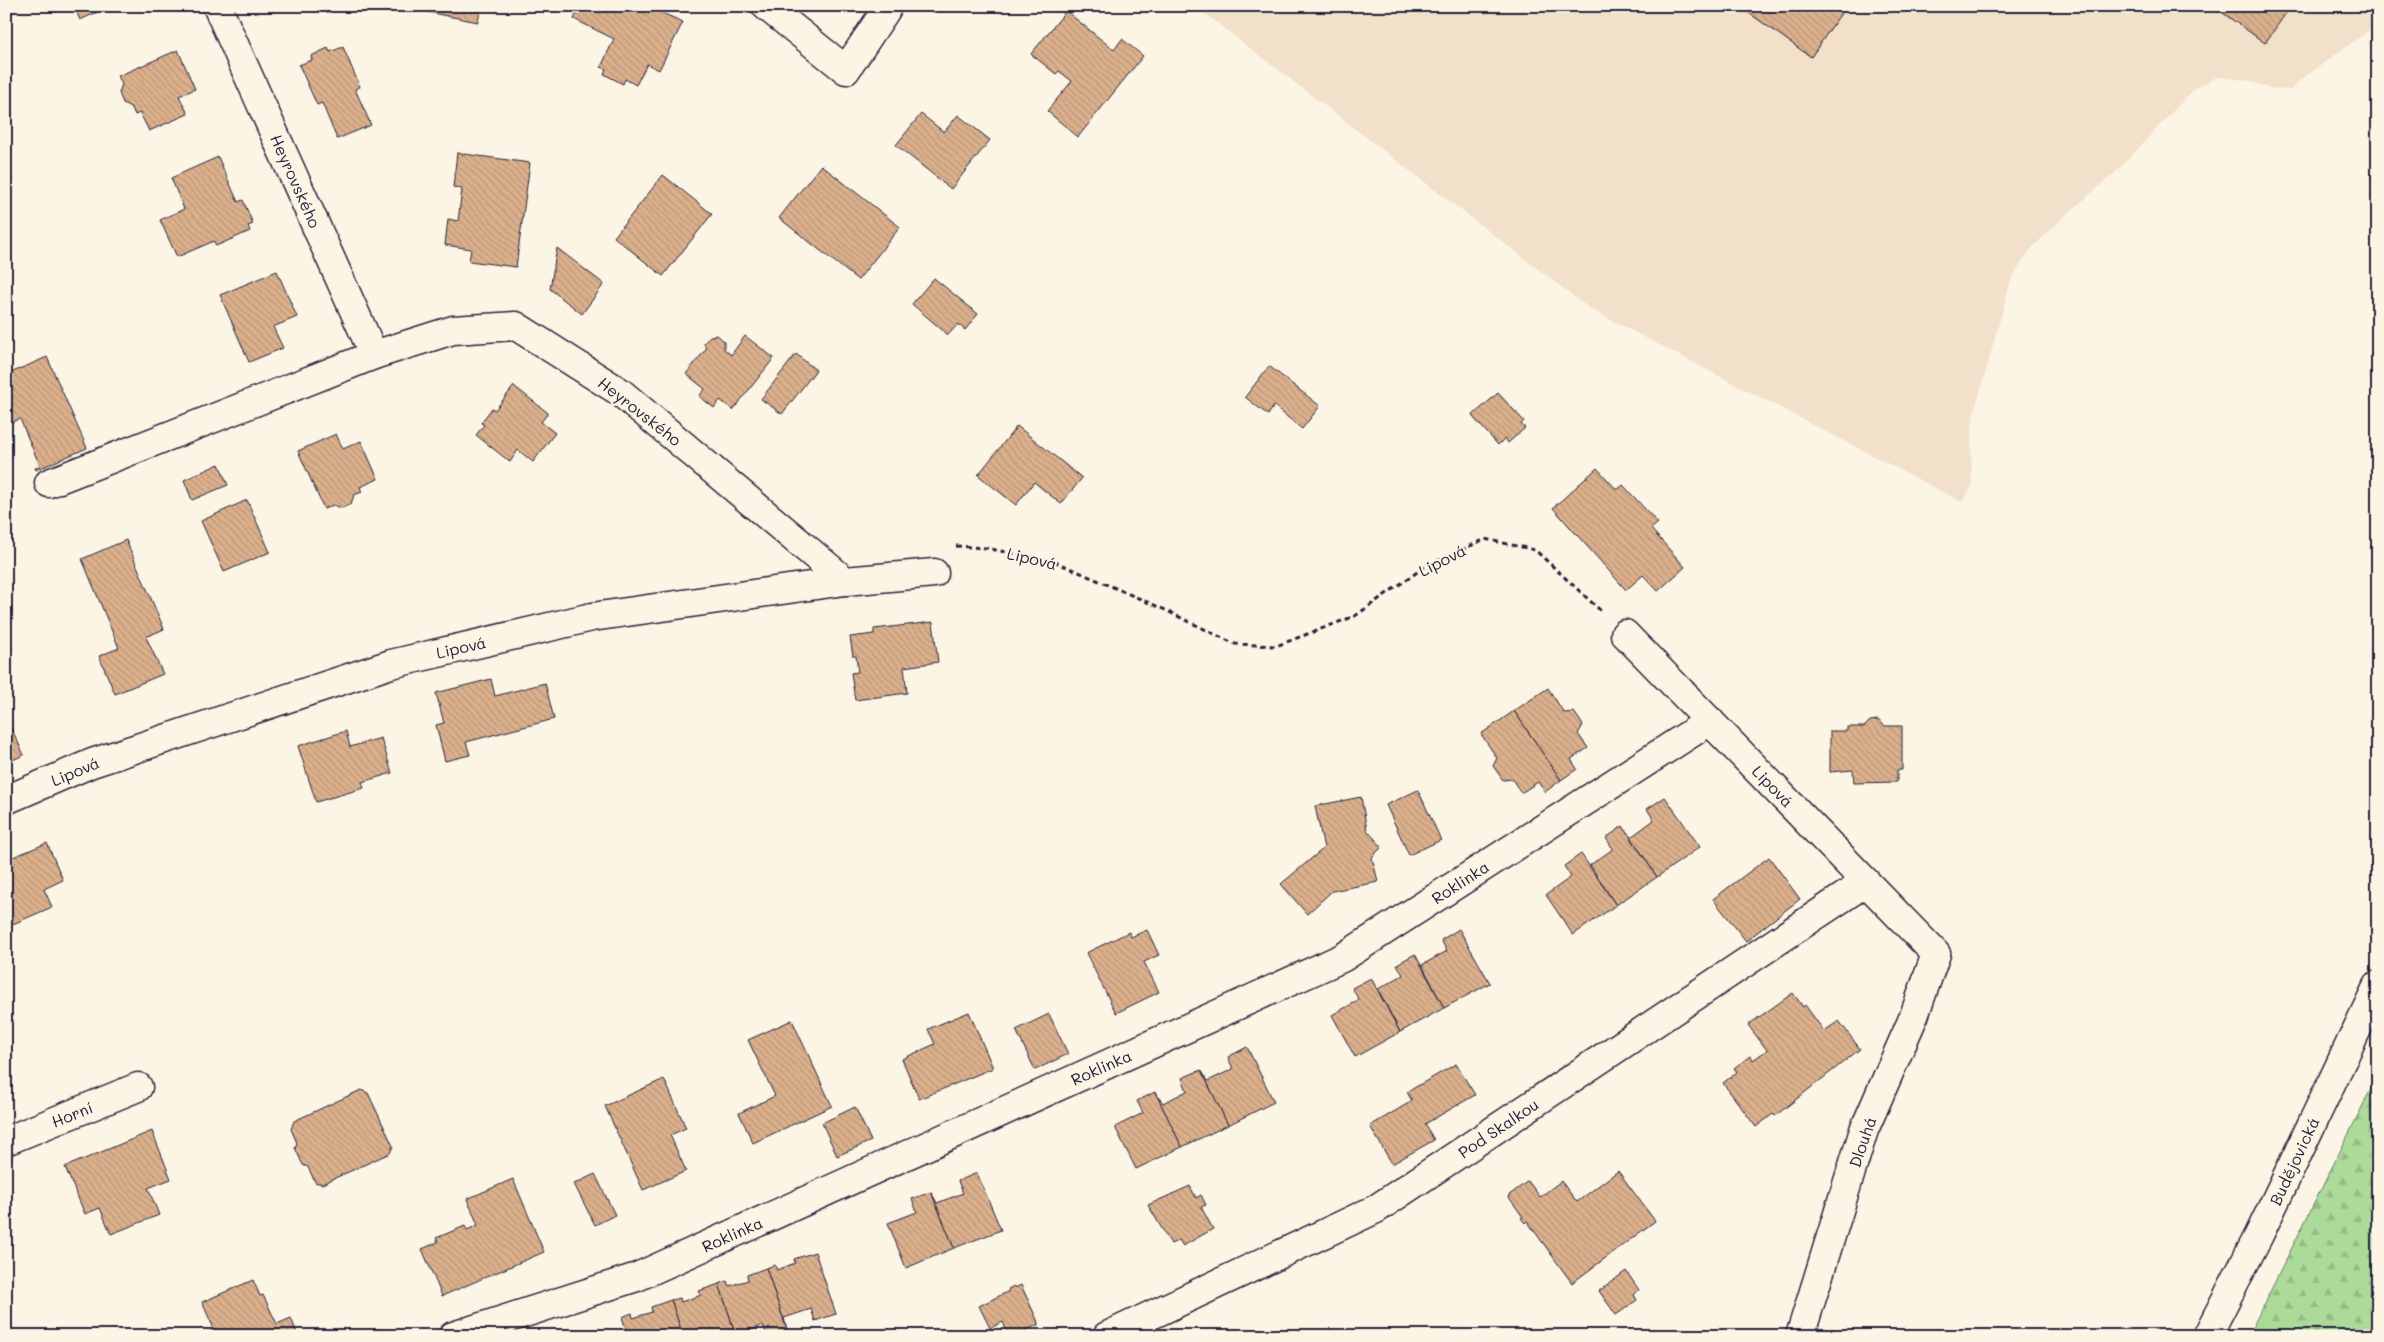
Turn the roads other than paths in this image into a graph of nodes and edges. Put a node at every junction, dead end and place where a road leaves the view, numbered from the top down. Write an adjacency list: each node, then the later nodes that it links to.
1 (217, 6): 4 (street, Heyrovského)
2 (766, 6): 3 (street)
3 (881, 6)
4 (374, 355): 5 (street, Heyrovského); 7 (street, Heyrovského)
5 (49, 483)
6 (934, 573): 7 (street, Lipová)
7 (845, 581): 10 (street, Lipová)
8 (1625, 634): 9 (street, Lipová)
9 (1710, 721): 11 (street, Lipová); 16 (street, Roklinka)
10 (6, 800)
11 (1866, 882): 12 (street, Lipová); 17 (street, Pod Skalkou)
12 (1936, 954): 18 (street, Dlouhá)
13 (2378, 985): 19 (street, Budějovická)
14 (138, 1087): 15 (street, Horní)
15 (6, 1141)
16 (453, 1336)
17 (1107, 1336)
18 (1800, 1336)
19 (2207, 1336)

